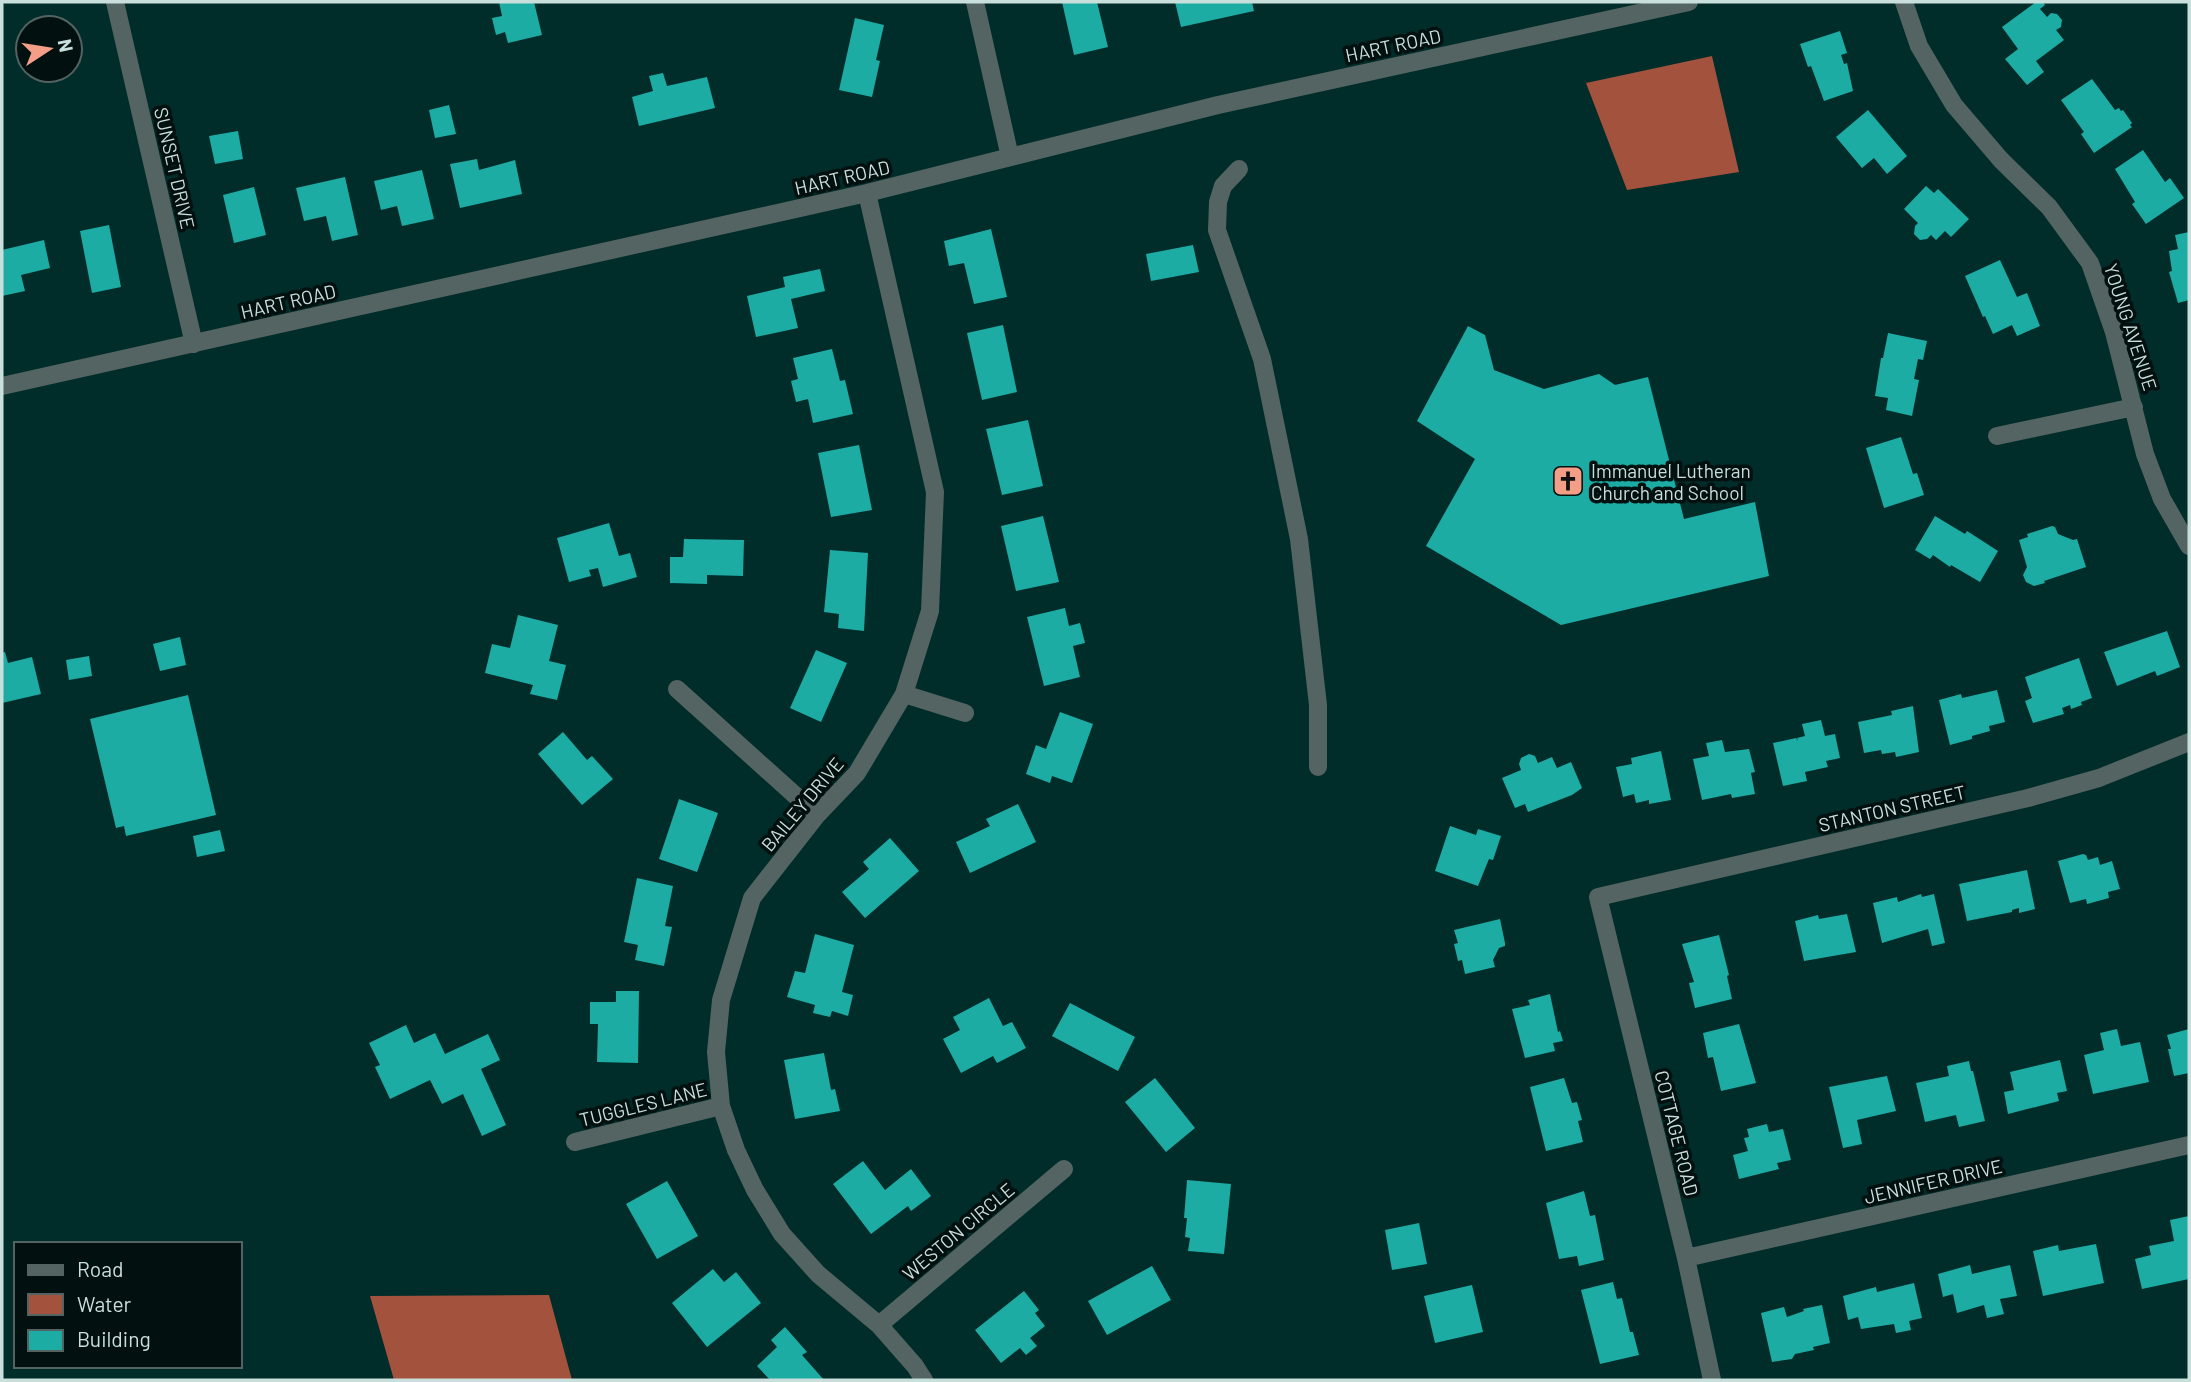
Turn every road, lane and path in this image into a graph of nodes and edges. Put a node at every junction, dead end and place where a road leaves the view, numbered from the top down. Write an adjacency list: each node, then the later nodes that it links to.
1 (115, 2): 8 (street, SUNSET DRIVE)
2 (975, 2): 5 (street)
3 (1689, 2): 5 (street, HART ROAD)
4 (1904, 2): 10 (street, YOUNG AVENUE)
5 (1010, 158): 7 (street, HART ROAD)
6 (1238, 169): 17 (street)
7 (867, 193): 8 (street, HART ROAD); 14 (street, BAILEY DRIVE)
8 (194, 344): 9 (street, HART ROAD)
9 (2, 386)
10 (2134, 407): 11 (street); 12 (street, YOUNG AVENUE)
11 (1997, 436)
12 (2189, 546)
13 (677, 688): 18 (street)
14 (904, 694): 15 (street); 18 (street, BAILEY DRIVE)
15 (965, 713)
16 (2189, 742): 19 (street, STANTON STREET)
17 (1318, 767)
18 (817, 815): 20 (street, BAILEY DRIVE)
19 (1598, 897): 24 (street, COTTAGE ROAD)
20 (721, 1106): 21 (street, TUGGLES LANE); 25 (street, BAILEY DRIVE)
21 (575, 1142)
22 (2189, 1145): 24 (street, JENNIFER DRIVE)
23 (1063, 1169): 25 (street, WESTON CIRCLE)
24 (1686, 1258): 27 (street, COTTAGE ROAD)
25 (879, 1325): 26 (street, BAILEY DRIVE)
26 (924, 1380)
27 (1712, 1380)

